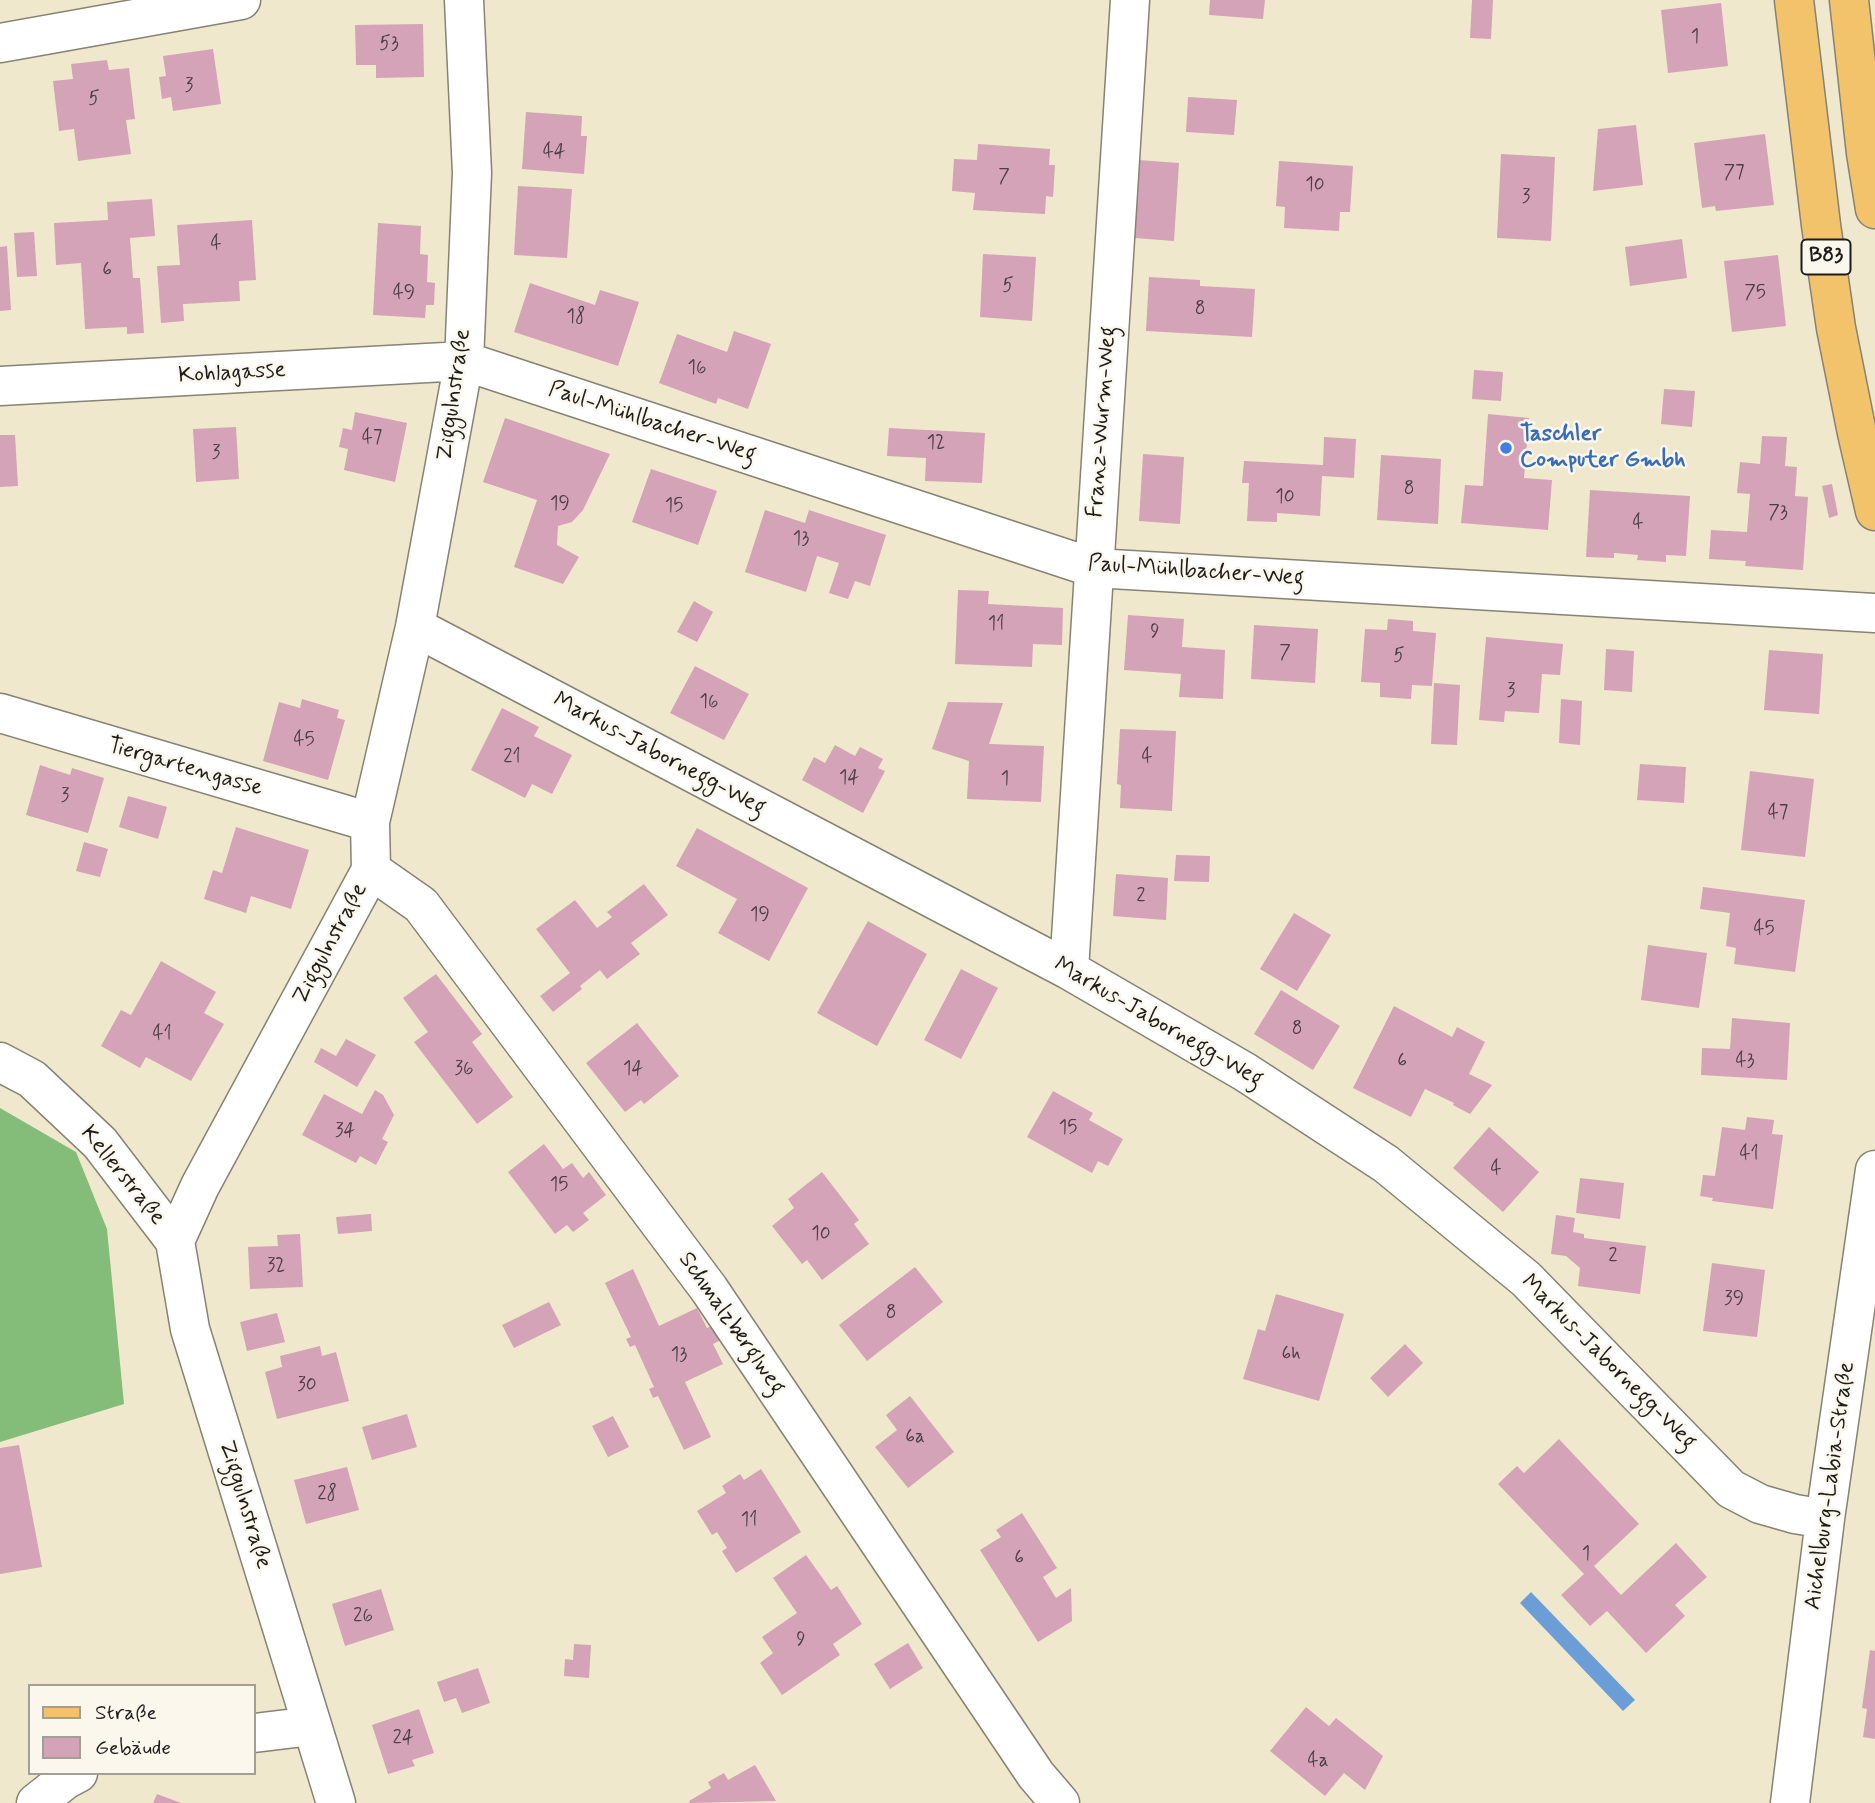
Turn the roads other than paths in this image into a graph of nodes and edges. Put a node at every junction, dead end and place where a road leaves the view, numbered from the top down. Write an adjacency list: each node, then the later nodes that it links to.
1 (241, 0): 6 (street)
2 (464, 0): 8 (street, Ziggulnstraße)
3 (1130, 0): 11 (street, Franz-Wurm-Weg)
4 (1794, 0): 10 (main road, B83)
5 (1849, 0): 7 (main road)
6 (0, 43)
7 (1875, 209)
8 (464, 361): 9 (street, Kohlagasse); 11 (street, Paul-Mühlbacher-Weg); 13 (street, Ziggulnstraße)
9 (0, 386)
10 (1875, 511)
11 (1094, 568): 12 (street, Paul-Mühlbacher-Weg); 17 (street, Franz-Wurm-Weg)
12 (1875, 613)
13 (415, 627): 15 (street, Ziggulnstraße); 17 (street, Markus-Jabornegg-Weg)
14 (0, 713): 15 (street, Tiergartengasse)
15 (370, 822): 16 (street, Ziggulnstraße)
16 (371, 870): 20 (street, Ziggulnstraße); 27 (street, Schmalzberglweg)
17 (1069, 971): 21 (street, Markus-Jabornegg-Weg)
18 (0, 1062): 20 (street, Kellerstraße)
19 (1875, 1170): 21 (street, Aichelburg-Labia-Straße)
20 (175, 1241): 22 (street, Ziggulnstraße)
21 (1825, 1519): 28 (street, Aichelburg-Labia-Straße)
22 (312, 1726): 23 (street); 26 (street, Ziggulnstraße)
23 (256, 1733)
24 (74, 1775): 25 (street)
25 (37, 1803)
26 (337, 1803)
27 (1060, 1803)
28 (1790, 1803)

